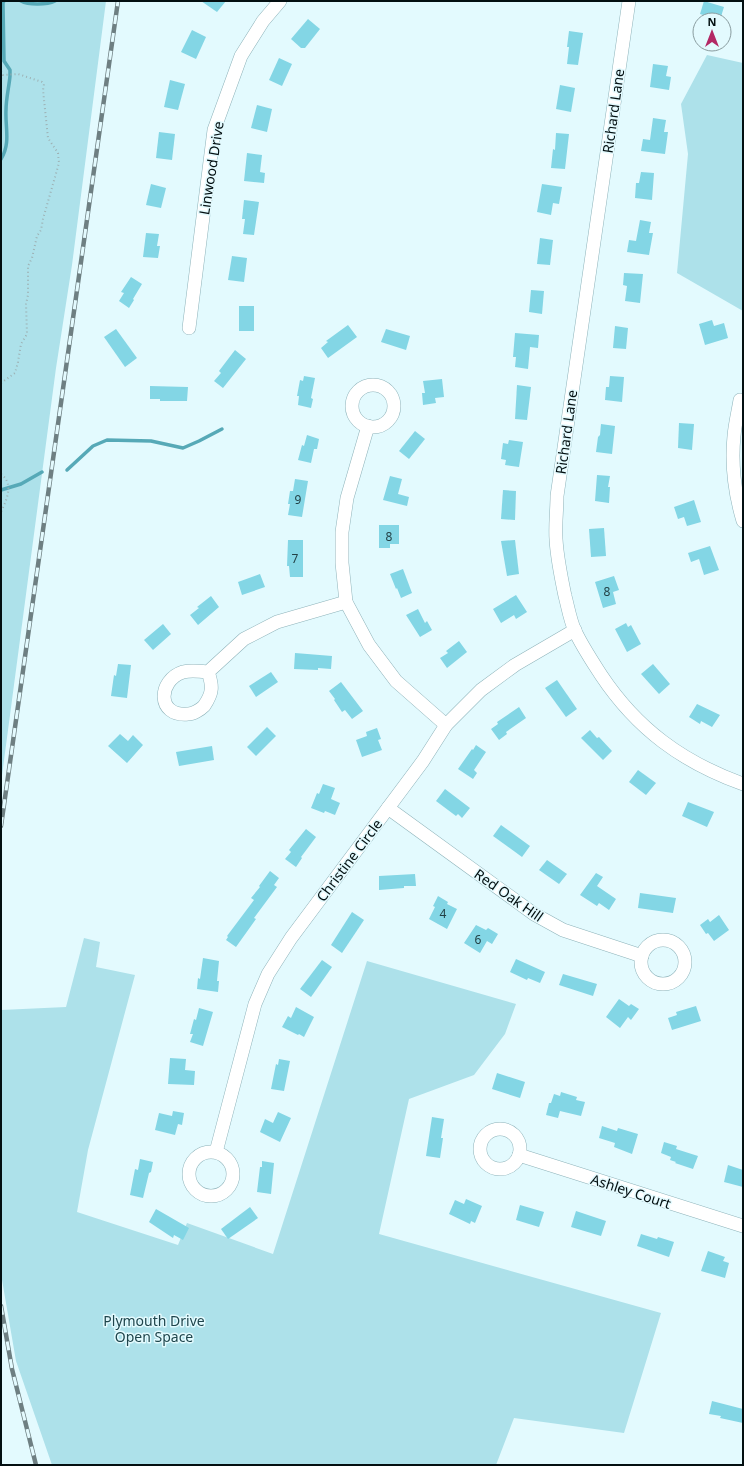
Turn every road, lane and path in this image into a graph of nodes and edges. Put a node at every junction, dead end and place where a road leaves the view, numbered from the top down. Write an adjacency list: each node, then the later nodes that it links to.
1 (280, 1): 6 (street, Linwood Drive)
2 (629, 1): 14 (street, Richard Lane)
3 (1, 71): 4 (path)
4 (3, 75): 5 (path); 7 (path)
5 (1, 79)
6 (189, 328)
7 (1, 383)
8 (740, 400): 12 (street)
9 (368, 426): 13 (street)
10 (1, 474): 11 (path)
11 (1, 512)
12 (743, 521)
13 (346, 602): 15 (street); 16 (street)
14 (575, 630): 16 (street, Christine Circle); 17 (street, Richard Lane)
15 (208, 672)
16 (446, 725): 18 (street, Christine Circle)
17 (743, 784)
18 (388, 808): 19 (street, Red Oak Hill); 20 (street, Christine Circle)
19 (642, 956)
20 (216, 1152)
21 (519, 1155): 22 (street, Ashley Court)
22 (743, 1226)

